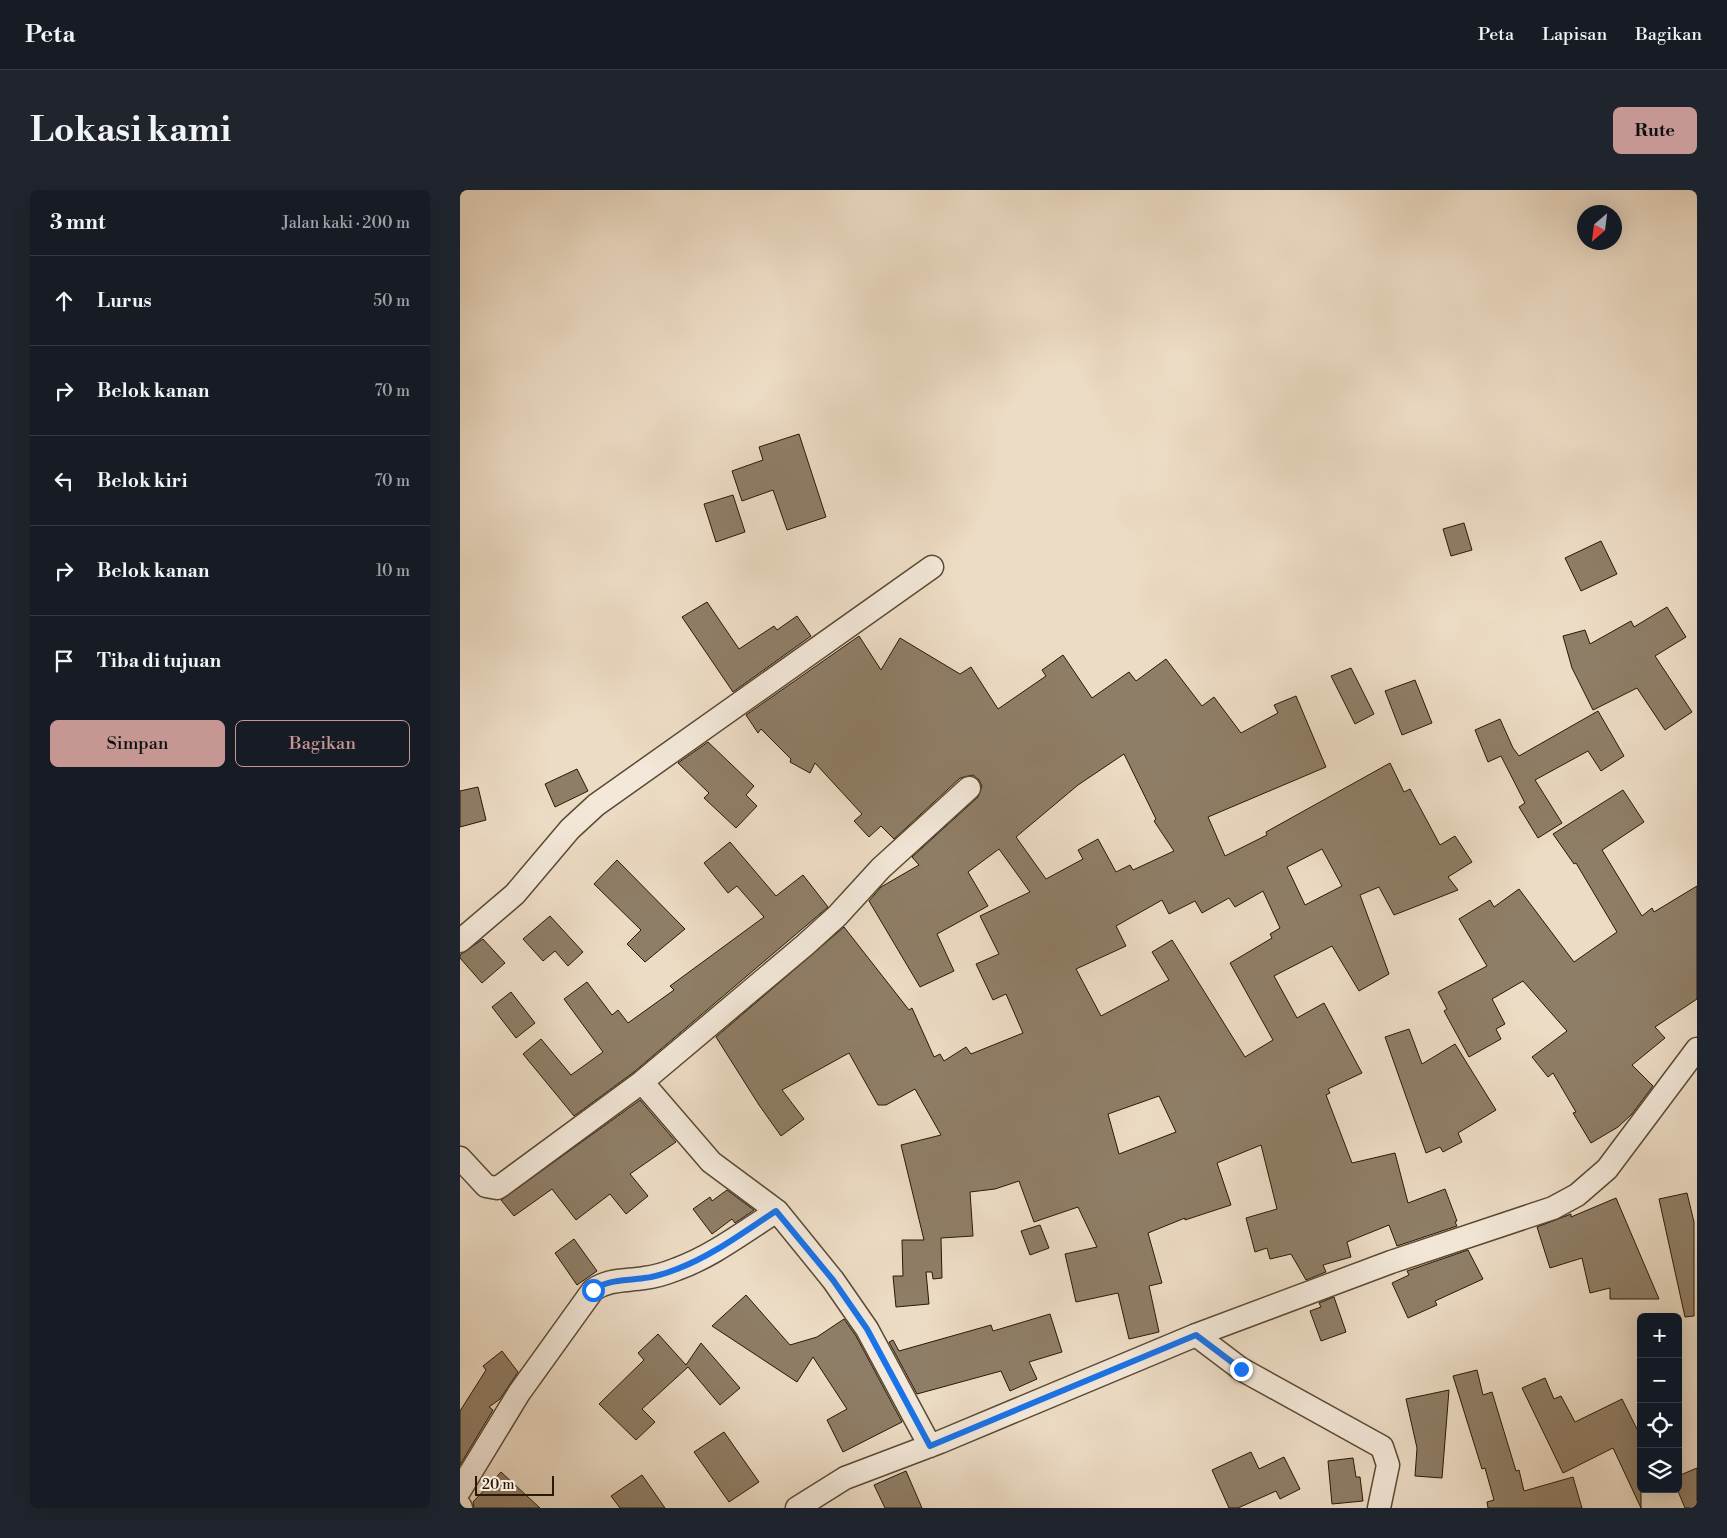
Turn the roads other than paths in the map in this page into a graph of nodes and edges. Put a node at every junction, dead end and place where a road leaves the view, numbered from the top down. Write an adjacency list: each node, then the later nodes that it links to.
1 (932, 567): 3 (street)
2 (969, 788): 5 (street)
3 (460, 941)
4 (1697, 1049): 8 (street)
5 (642, 1082): 6 (street); 7 (street)
6 (460, 1158)
7 (776, 1211): 9 (street); 10 (street)
8 (1196, 1335): 9 (street); 12 (street)
9 (930, 1446): 11 (street)
10 (460, 1490)
11 (796, 1508)
12 (1378, 1508)

